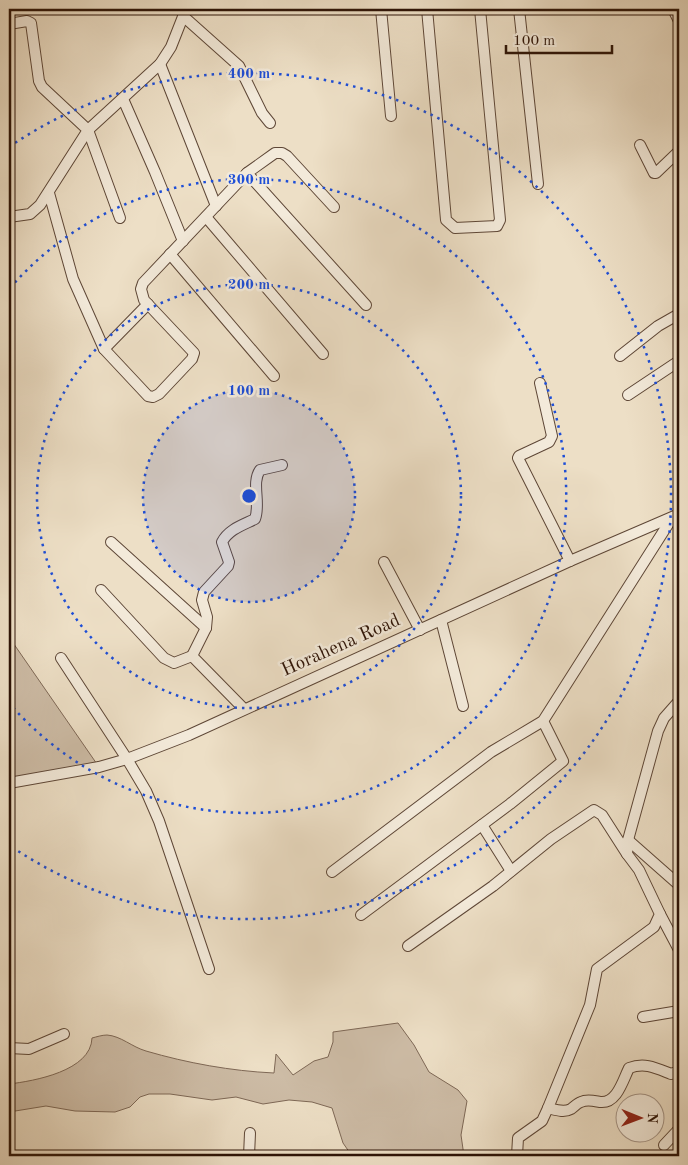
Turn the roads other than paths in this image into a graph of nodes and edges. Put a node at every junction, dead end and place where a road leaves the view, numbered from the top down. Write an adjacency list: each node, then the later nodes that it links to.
1 (381, 9): 11 (street)
2 (427, 9): 3 (street)
3 (480, 9)
4 (519, 9): 17 (street)
5 (673, 9): 7 (street)
6 (184, 12): 9 (street); 12 (street)
7 (679, 21)
8 (9, 24): 13 (street)
9 (160, 64): 10 (street); 19 (street)
10 (123, 99): 13 (street); 24 (street)
11 (391, 116)
12 (270, 123)
13 (88, 130): 18 (street); 23 (street)
14 (640, 146): 15 (street)
15 (679, 151)
16 (247, 173): 19 (street); 20 (street); 27 (street)
17 (538, 184)
18 (49, 193): 21 (street); 29 (street)
19 (216, 206): 22 (street)
20 (334, 206)
21 (9, 217)
22 (206, 217): 24 (street); 30 (street)
23 (120, 218)
24 (183, 242): 25 (street)
25 (170, 254): 26 (street); 33 (street)
26 (148, 304): 29 (street); 29 (street)
27 (366, 305)
28 (679, 314): 31 (street)
29 (104, 349)
30 (323, 354)
31 (620, 356)
32 (679, 361): 35 (street)
33 (274, 376)
34 (540, 383): 39 (street)
35 (628, 395)
36 (282, 465): 43 (street)
37 (676, 515): 39 (street, Horahena Road); 50 (street)
38 (111, 542): 43 (street)
39 (570, 561): 42 (street, Horahena Road)
40 (384, 562): 44 (street)
41 (101, 590): 45 (street)
42 (441, 620): 44 (street, Horahena Road); 48 (street)
43 (206, 628): 45 (street)
44 (420, 630): 49 (street, Horahena Road)
45 (192, 656): 49 (street)
46 (61, 658): 51 (street)
47 (679, 701): 54 (street)
48 (464, 706)
49 (244, 709): 51 (street, Horahena Road)
50 (543, 721): 53 (street); 57 (street)
51 (127, 759): 52 (street, Horahena Road); 63 (street)
52 (9, 783)
53 (482, 825): 56 (street); 60 (street)
54 (628, 840): 55 (street); 58 (street)
55 (627, 854): 56 (street); 59 (street)
56 (511, 871): 61 (street)
57 (332, 872)
58 (679, 885)
59 (660, 914): 62 (street); 69 (street)
60 (361, 915)
61 (408, 946)
62 (679, 950)
63 (209, 969)
64 (679, 1011): 65 (street)
65 (643, 1017)
66 (64, 1034): 67 (street)
67 (9, 1048)
68 (679, 1072): 69 (street)
69 (548, 1108): 74 (street)
70 (679, 1129): 72 (street)
71 (250, 1133): 73 (street)
72 (664, 1146)
73 (249, 1156)
74 (517, 1156)

